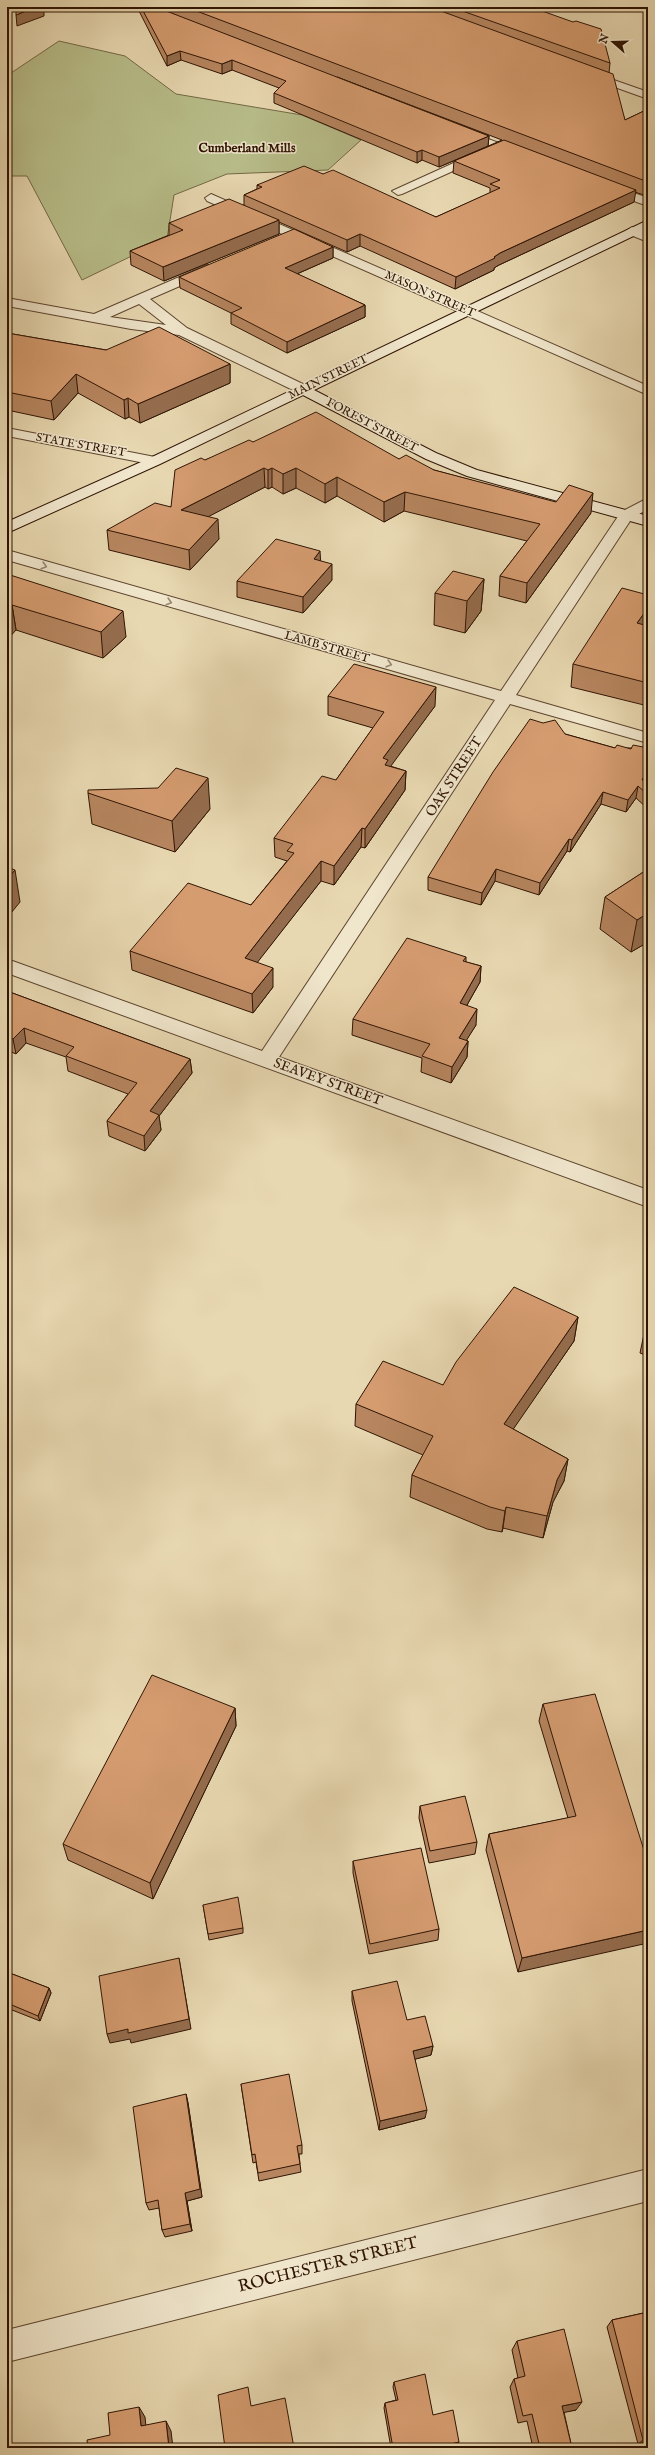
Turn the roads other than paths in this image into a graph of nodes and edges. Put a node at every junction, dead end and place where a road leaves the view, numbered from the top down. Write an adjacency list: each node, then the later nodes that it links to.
1 (580, 71): 2 (street)
2 (648, 96)
3 (448, 126): 4 (street)
4 (500, 147): 5 (street); 7 (street)
5 (536, 160)
6 (594, 182): 9 (street)
7 (398, 190)
8 (211, 198): 12 (street, MASON STREET)
9 (648, 202)
10 (648, 224): 11 (street, MAIN STREET)
11 (632, 231): 13 (street); 18 (street, MAIN STREET)
12 (293, 234): 14 (street); 18 (street, MASON STREET)
13 (648, 238)
14 (274, 242)
15 (220, 264): 16 (street)
16 (140, 298): 19 (street); 20 (street)
17 (7, 302): 19 (street, FOREST STREET)
18 (467, 310): 21 (street, MAIN STREET); 22 (street, MASON STREET)
19 (97, 318): 20 (street, FOREST STREET)
20 (182, 331): 21 (street, FOREST STREET)
21 (302, 388): 24 (street, MAIN STREET); 26 (street, FOREST STREET)
22 (648, 390)
23 (7, 432): 24 (street, STATE STREET)
24 (155, 460): 28 (street, MAIN STREET)
25 (648, 503): 26 (street, OAK STREET)
26 (626, 515): 27 (street, FOREST STREET); 30 (street, OAK STREET)
27 (648, 521)
28 (7, 528)
29 (7, 555): 30 (street, LAMB STREET, one-way to 30)
30 (506, 698): 31 (street, LAMB STREET); 33 (street, OAK STREET)
31 (648, 738)
32 (7, 966): 33 (street, SEAVEY STREET)
33 (267, 1059): 34 (street, SEAVEY STREET)
34 (648, 1199)
35 (648, 2185): 36 (street, ROCHESTER STREET)
36 (7, 2346)

